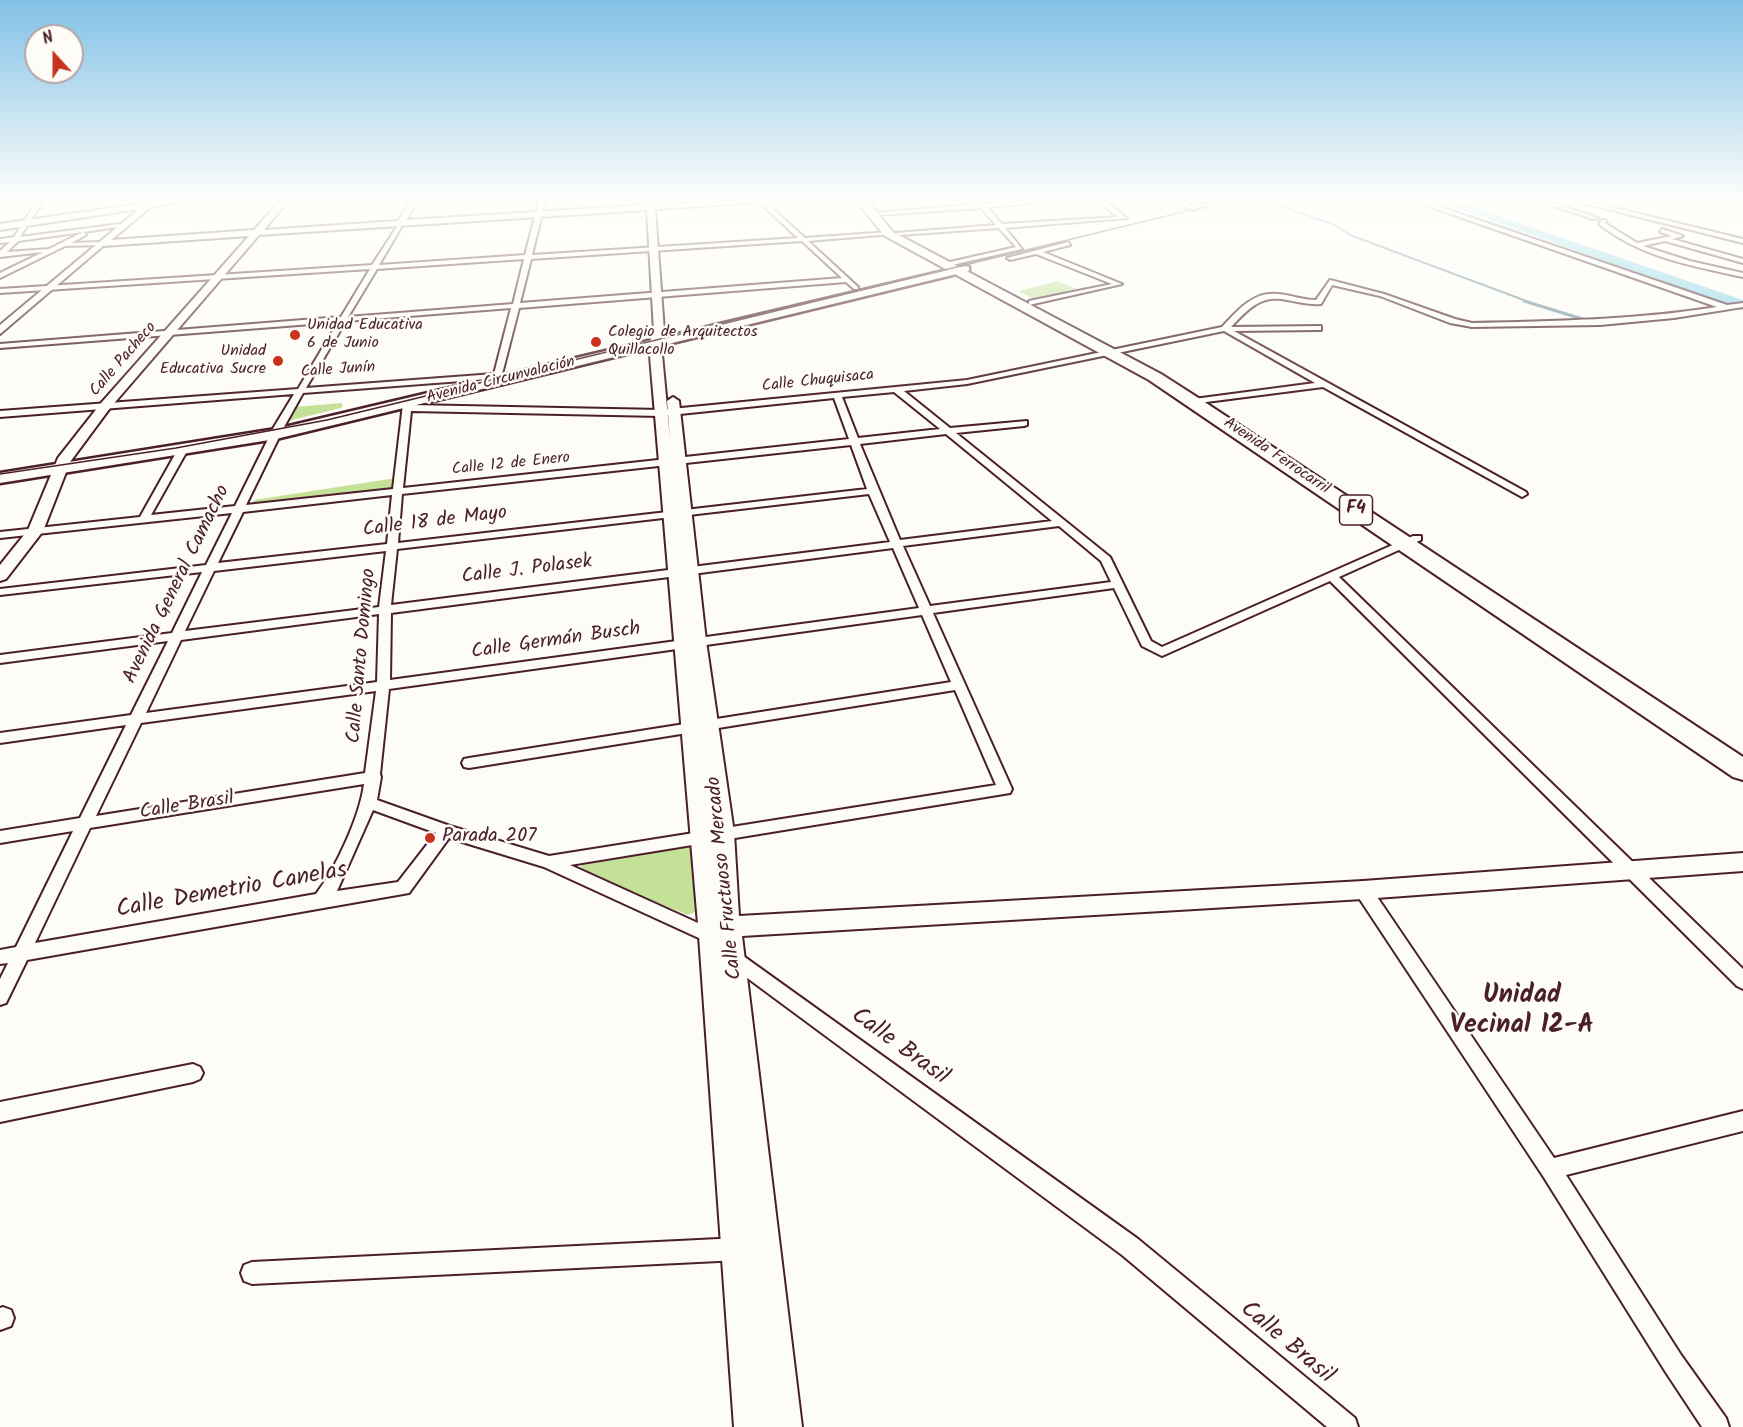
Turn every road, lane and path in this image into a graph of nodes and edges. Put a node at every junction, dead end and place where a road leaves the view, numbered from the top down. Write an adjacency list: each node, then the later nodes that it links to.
1 (373, 267): 30 (street, Avenida General Camacho)
2 (20, 268): 17 (street)
3 (73, 268): 22 (main road)
4 (228, 268): 20 (main road, Calle Pacheco)
5 (364, 268): 20 (street)
6 (524, 268): 27 (street)
7 (654, 268): 24 (main road, Calle Fructuoso Mercado)
8 (834, 268): 21 (street)
9 (950, 268): 21 (main road, Avenida Circunvalación)
10 (952, 268): 35 (main road, Avenida Circunvalación)
11 (955, 268): 25 (highway, Avenida Ferrocarril / F4)
12 (955, 268): 37 (highway, Avenida Ferrocarril / F4)
13 (1077, 268): 25 (street)
14 (1609, 268): 28 (street)
15 (1713, 268): 18 (street)
16 (0, 270): 17 (street)
17 (16, 270): 19 (street)
18 (1743, 275)
19 (0, 276)
20 (220, 277): 22 (street); 34 (main road, Calle Pacheco)
21 (852, 284): 24 (street); 35 (main road, Avenida Circunvalación)
22 (50, 288): 23 (street); 33 (main road)
23 (0, 291)
24 (656, 295): 27 (street); 35 (main road, Calle Fructuoso Mercado)
25 (1032, 303): 37 (highway, Avenida Ferrocarril / F4)
26 (1743, 305): 28 (street)
27 (515, 306): 30 (street); 38 (street)
28 (1725, 308): 29 (street); 32 (street)
29 (1743, 314)
30 (341, 320): 34 (street); 40 (street, Avenida General Camacho)
31 (1318, 328): 32 (street, Calle Chuquisaca)
32 (1225, 329): 37 (street, Calle Chuquisaca); 39 (street)
33 (0, 332)
34 (170, 333): 36 (street); 44 (main road, Calle Pacheco)
35 (660, 338): 38 (main road, Avenida Circunvalación); 45 (main road, Avenida Circunvalación); 46 (main road, Calle Fructuoso Mercado)
36 (0, 346)
37 (1114, 351): 41 (street, Calle Chuquisaca); 43 (highway, Avenida Ferrocarril / F4)
38 (498, 376): 40 (street, Calle Junín); 49 (main road, Avenida Circunvalación)
39 (1324, 384): 43 (street); 59 (street)
40 (300, 389): 44 (street, Calle Junín); 49 (street, Avenida General Camacho)
41 (896, 389): 42 (street, Calle Chuquisaca); 50 (street)
42 (837, 395): 46 (street, Calle Chuquisaca); 51 (street)
43 (1200, 401): 66 (highway, Avenida Ferrocarril / F4)
44 (106, 405): 47 (street, Calle Junín); 54 (main road, Calle Pacheco)
45 (408, 406): 46 (street, Calle Chuquisaca); 49 (main road, Avenida Circunvalación); 58 (street, Calle Santo Domingo)
46 (668, 413): 53 (main road, Calle Fructuoso Mercado)
47 (0, 414)
48 (1024, 423): 50 (street, Calle 12 de Enero)
49 (278, 430): 52 (main road, Avenida Circunvalación); 54 (main road, Avenida Circunvalación); 60 (street, Avenida General Camacho)
50 (949, 432): 51 (street, Calle 12 de Enero); 63 (street)
51 (855, 442): 53 (street, Calle 12 de Enero); 57 (street)
52 (182, 451): 54 (main road, Avenida Circunvalación); 62 (street)
53 (673, 462): 58 (street, Calle 12 de Enero); 61 (main road, Calle Fructuoso Mercado)
54 (61, 465): 55 (main road, Avenida Circunvalación); 56 (main road, Avenida Circunvalación); 64 (main road, Calle Pacheco)
55 (0, 470)
56 (0, 478)
57 (873, 491): 61 (street, Calle 18 de Mayo); 67 (street)
58 (397, 493): 60 (street, Calle 12 de Enero); 68 (street, Calle Santo Domingo)
59 (1522, 494)
60 (238, 511): 62 (street, Calle 12 de Enero); 69 (street, Avenida General Camacho)
61 (677, 513): 68 (street, Calle 18 de Mayo); 70 (main road, Calle Fructuoso Mercado)
62 (143, 520): 64 (street, Calle 12 de Enero)
63 (1060, 522): 67 (street, Calle J. Polasek); 73 (street)
64 (35, 531): 65 (street, Calle 12 de Enero); 71 (main road, Calle Pacheco)
65 (0, 535)
66 (1411, 540): 72 (street); 85 (highway, Avenida Ferrocarril / F4); 87 (highway, Avenida Ferrocarril / F4)
67 (898, 545): 70 (street, Calle J. Polasek); 76 (street)
68 (393, 546): 69 (street, Calle 18 de Mayo); 75 (street, Calle Santo Domingo)
69 (211, 567): 74 (street, Calle 18 de Mayo); 77 (street, Avenida General Camacho)
70 (683, 571): 75 (street, Calle J. Polasek); 78 (main road, Calle Fructuoso Mercado)
71 (0, 576)
72 (1332, 577): 73 (street); 96 (street)
73 (1118, 584): 76 (street, Calle Germán Busch)
74 (0, 592)
75 (385, 609): 77 (street, Calle J. Polasek); 80 (street, Calle Santo Domingo)
76 (927, 609): 78 (street, Calle Germán Busch); 81 (street)
77 (177, 636): 79 (street, Calle J. Polasek); 82 (street, Avenida General Camacho)
78 (690, 642): 80 (street, Calle Germán Busch); 83 (main road, Calle Fructuoso Mercado)
79 (0, 659)
80 (383, 684): 82 (street, Calle Germán Busch); 88 (street, Calle Santo Domingo)
81 (959, 685): 83 (street); 92 (street)
82 (135, 719): 84 (street, Calle Germán Busch); 90 (street, Avenida General Camacho)
83 (700, 726): 86 (street); 92 (main road, Calle Fructuoso Mercado)
84 (0, 738)
85 (1743, 755)
86 (469, 763)
87 (1743, 770)
88 (374, 777): 89 (street, Calle Santo Domingo); 90 (street, Calle Brasil)
89 (369, 803): 91 (street); 98 (street, Calle Santo Domingo)
90 (84, 824): 93 (street, Calle Brasil); 100 (street, Avenida General Camacho)
91 (446, 831): 94 (street); 98 (street, Calle Demetrio Canelas)
92 (712, 835): 94 (street); 99 (main road, Calle Fructuoso Mercado)
93 (0, 837)
94 (549, 862): 99 (street)
95 (1743, 862): 96 (main road)
96 (1632, 870): 97 (main road); 103 (street)
97 (1363, 890): 99 (main road); 108 (street)
98 (321, 900): 100 (street, Calle Demetrio Canelas)
99 (720, 931): 102 (main road, Calle Fructuoso Mercado); 109 (main road, Calle Fructuoso Mercado)
100 (21, 953): 101 (street, Calle Demetrio Canelas); 104 (street, Avenida General Camacho)
101 (0, 957)
102 (734, 960): 110 (main road, Calle Fructuoso Mercado); 114 (street, Calle Brasil)
103 (1743, 981)
104 (0, 998)
105 (193, 1073): 106 (street)
106 (0, 1112)
107 (1743, 1121): 108 (street)
108 (1550, 1169): 115 (street)
109 (735, 1249): 110 (street); 111 (street); 112 (main road, Calle Fructuoso Mercado)
110 (765, 1249): 113 (main road, Calle Fructuoso Mercado)
111 (252, 1273)
112 (752, 1427)
113 (784, 1427)
114 (1346, 1427)
115 (1717, 1427)

